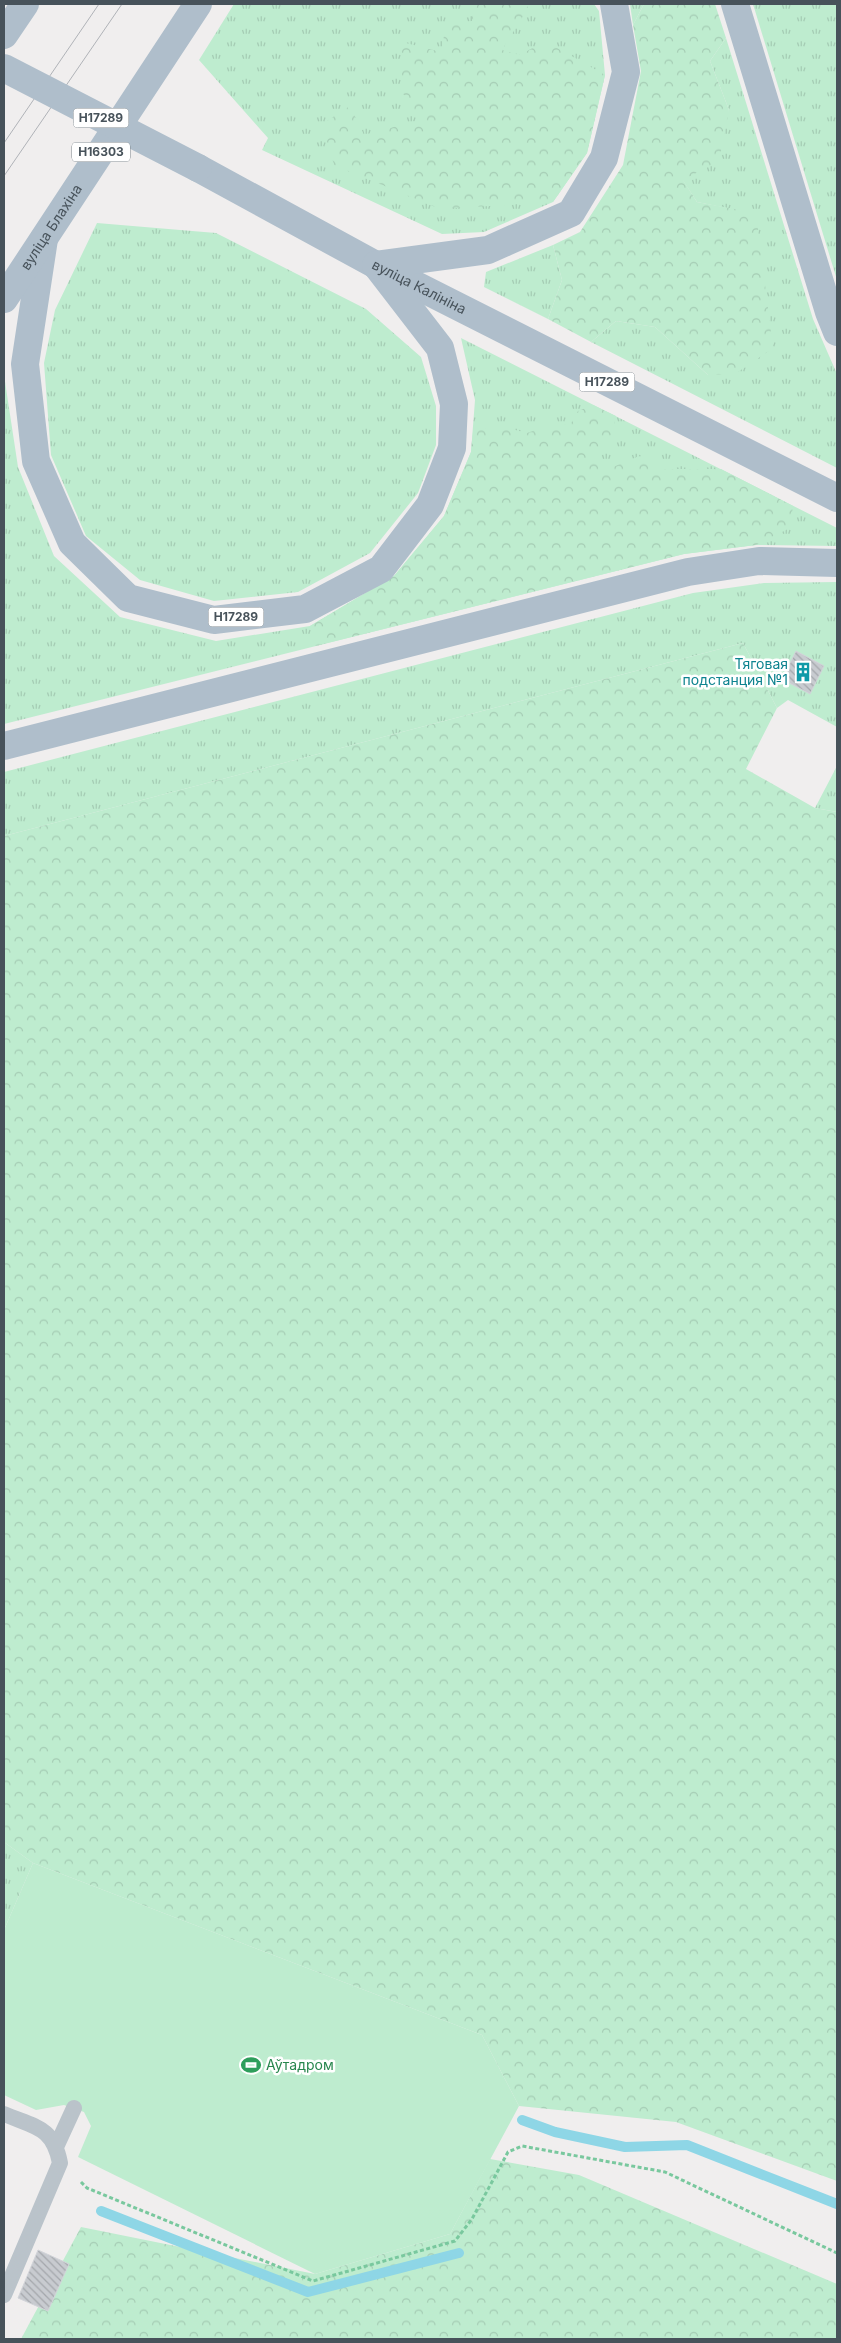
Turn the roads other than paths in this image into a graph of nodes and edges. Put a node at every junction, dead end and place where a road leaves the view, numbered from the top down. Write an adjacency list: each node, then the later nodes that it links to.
1 (25, 4): 5 (main road)
2 (198, 4): 7 (main road, вуліца Блахіна / Н16303)
3 (614, 4): 8 (main road)
4 (735, 4): 10 (main road)
5 (4, 35)
6 (4, 68): 8 (main road, вуліца Калініна / Н17289, bridge)
7 (44, 239): 8 (main road, Н17289); 9 (main road, вуліца Блахіна / Н16303)
8 (376, 265): 11 (main road, вуліца Калініна / Н17289)
9 (4, 299)
10 (837, 332)
11 (837, 498)
12 (837, 563): 13 (main road)
13 (4, 746)
14 (74, 2108): 16 (lane)
15 (4, 2114): 16 (lane)
16 (57, 2146): 17 (lane)
17 (4, 2295)

